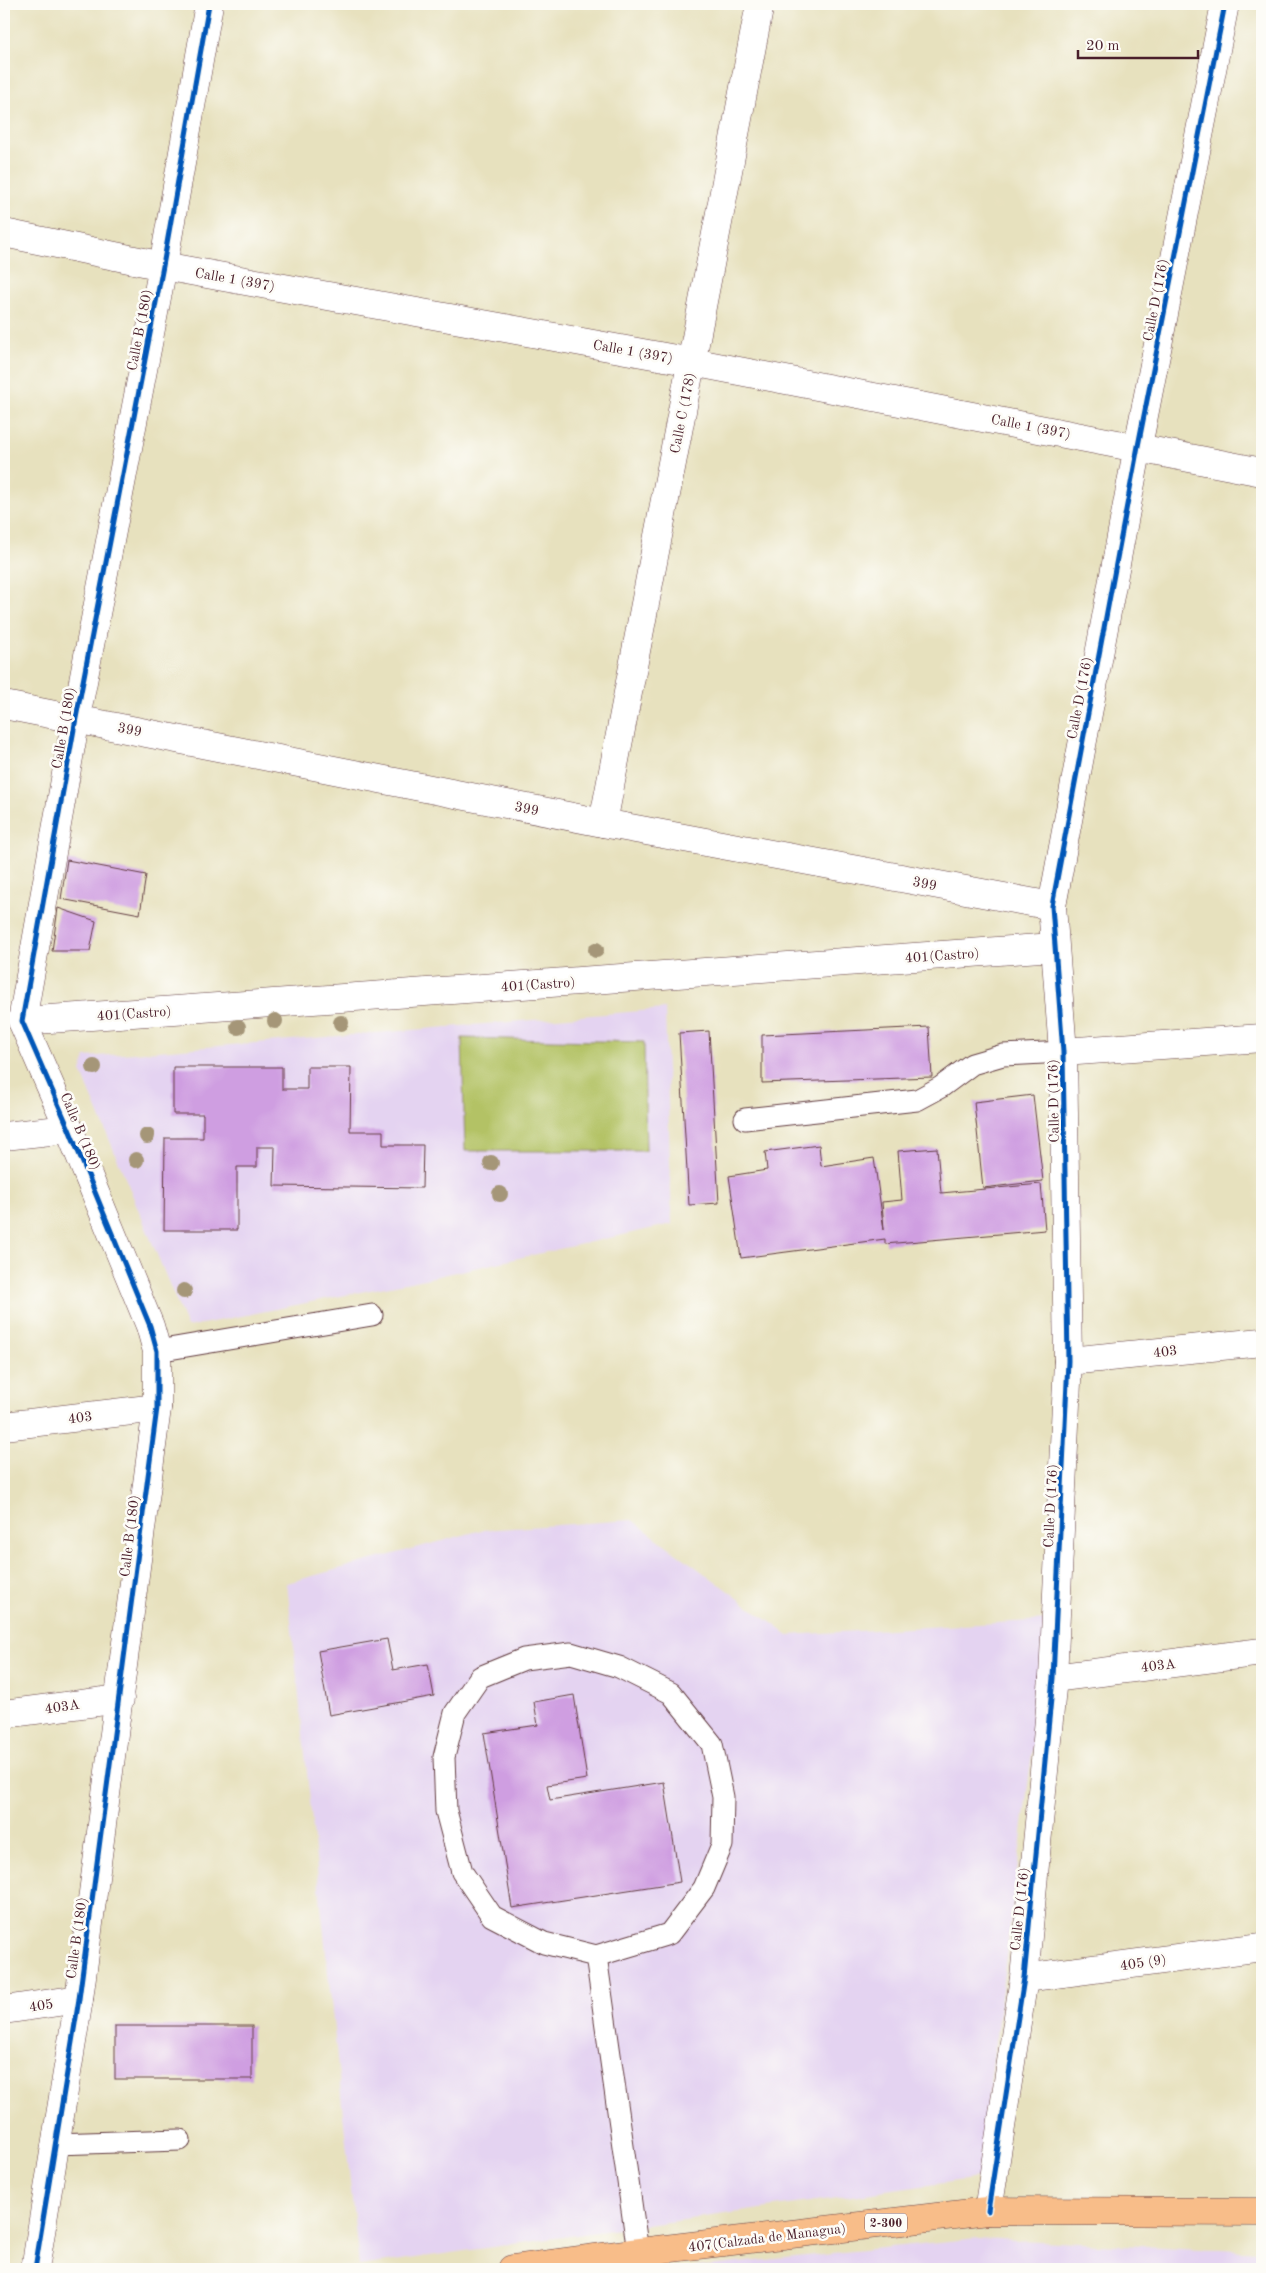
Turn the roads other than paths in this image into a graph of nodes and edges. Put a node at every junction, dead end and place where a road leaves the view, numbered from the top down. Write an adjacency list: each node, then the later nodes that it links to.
1 (209, 4): 5 (street, Calle B (180))
2 (760, 4): 6 (street, Calle C (178))
3 (1225, 4): 7 (street, Calle D (176))
4 (4, 233): 5 (street, Calle 1 (397))
5 (163, 266): 6 (street, Calle 1 (397)); 10 (street, Calle B (180))
6 (692, 362): 7 (street, Calle 1 (397)); 11 (street, Calle C (178))
7 (1138, 446): 8 (street, Calle 1 (397)); 12 (street, Calle D (176))
8 (1262, 472)
9 (4, 705): 10 (street, 399)
10 (76, 718): 11 (street, 399); 14 (street, Calle B (180))
11 (603, 823): 12 (street, 399)
12 (1052, 906): 13 (street, Calle D (176))
13 (1054, 947): 14 (street, 401(Castro)); 16 (street, Calle D (176))
14 (22, 1021): 18 (street, Calle B (180))
15 (1262, 1038): 16 (street)
16 (1063, 1052): 17 (lane); 23 (street, Calle D (176))
17 (745, 1119)
18 (69, 1129): 19 (street); 22 (street, Calle B (180))
19 (4, 1136)
20 (372, 1315): 22 (lane)
21 (1262, 1342): 23 (street, 403)
22 (157, 1351): 24 (street, Calle B (180))
23 (1068, 1361): 27 (street, Calle D (176))
24 (156, 1408): 25 (street, 403); 28 (street, Calle B (180))
25 (4, 1426)
26 (1262, 1652): 27 (street, 403A)
27 (1053, 1678): 32 (street, Calle D (176))
28 (120, 1699): 29 (street, 403A); 33 (street, Calle B (180))
29 (4, 1714)
30 (1262, 1947): 32 (street, 405 (9))
31 (596, 1956): 31 (lane); 39 (lane)
32 (1024, 1978): 37 (street, Calle D (176))
33 (79, 1999): 34 (street, 405); 36 (street, Calle B (180))
34 (4, 2010)
35 (180, 2140): 36 (lane)
36 (56, 2144): 40 (street, Calle B (180))
37 (988, 2211): 38 (main road, 407(Calzada de Managua) / 2-300); 39 (main road, 407(Calzada de Managua) / 2-300)
38 (1262, 2212)
39 (638, 2252): 41 (main road, 407(Calzada de Managua) / 2-300)
40 (36, 2269)
41 (512, 2269)

